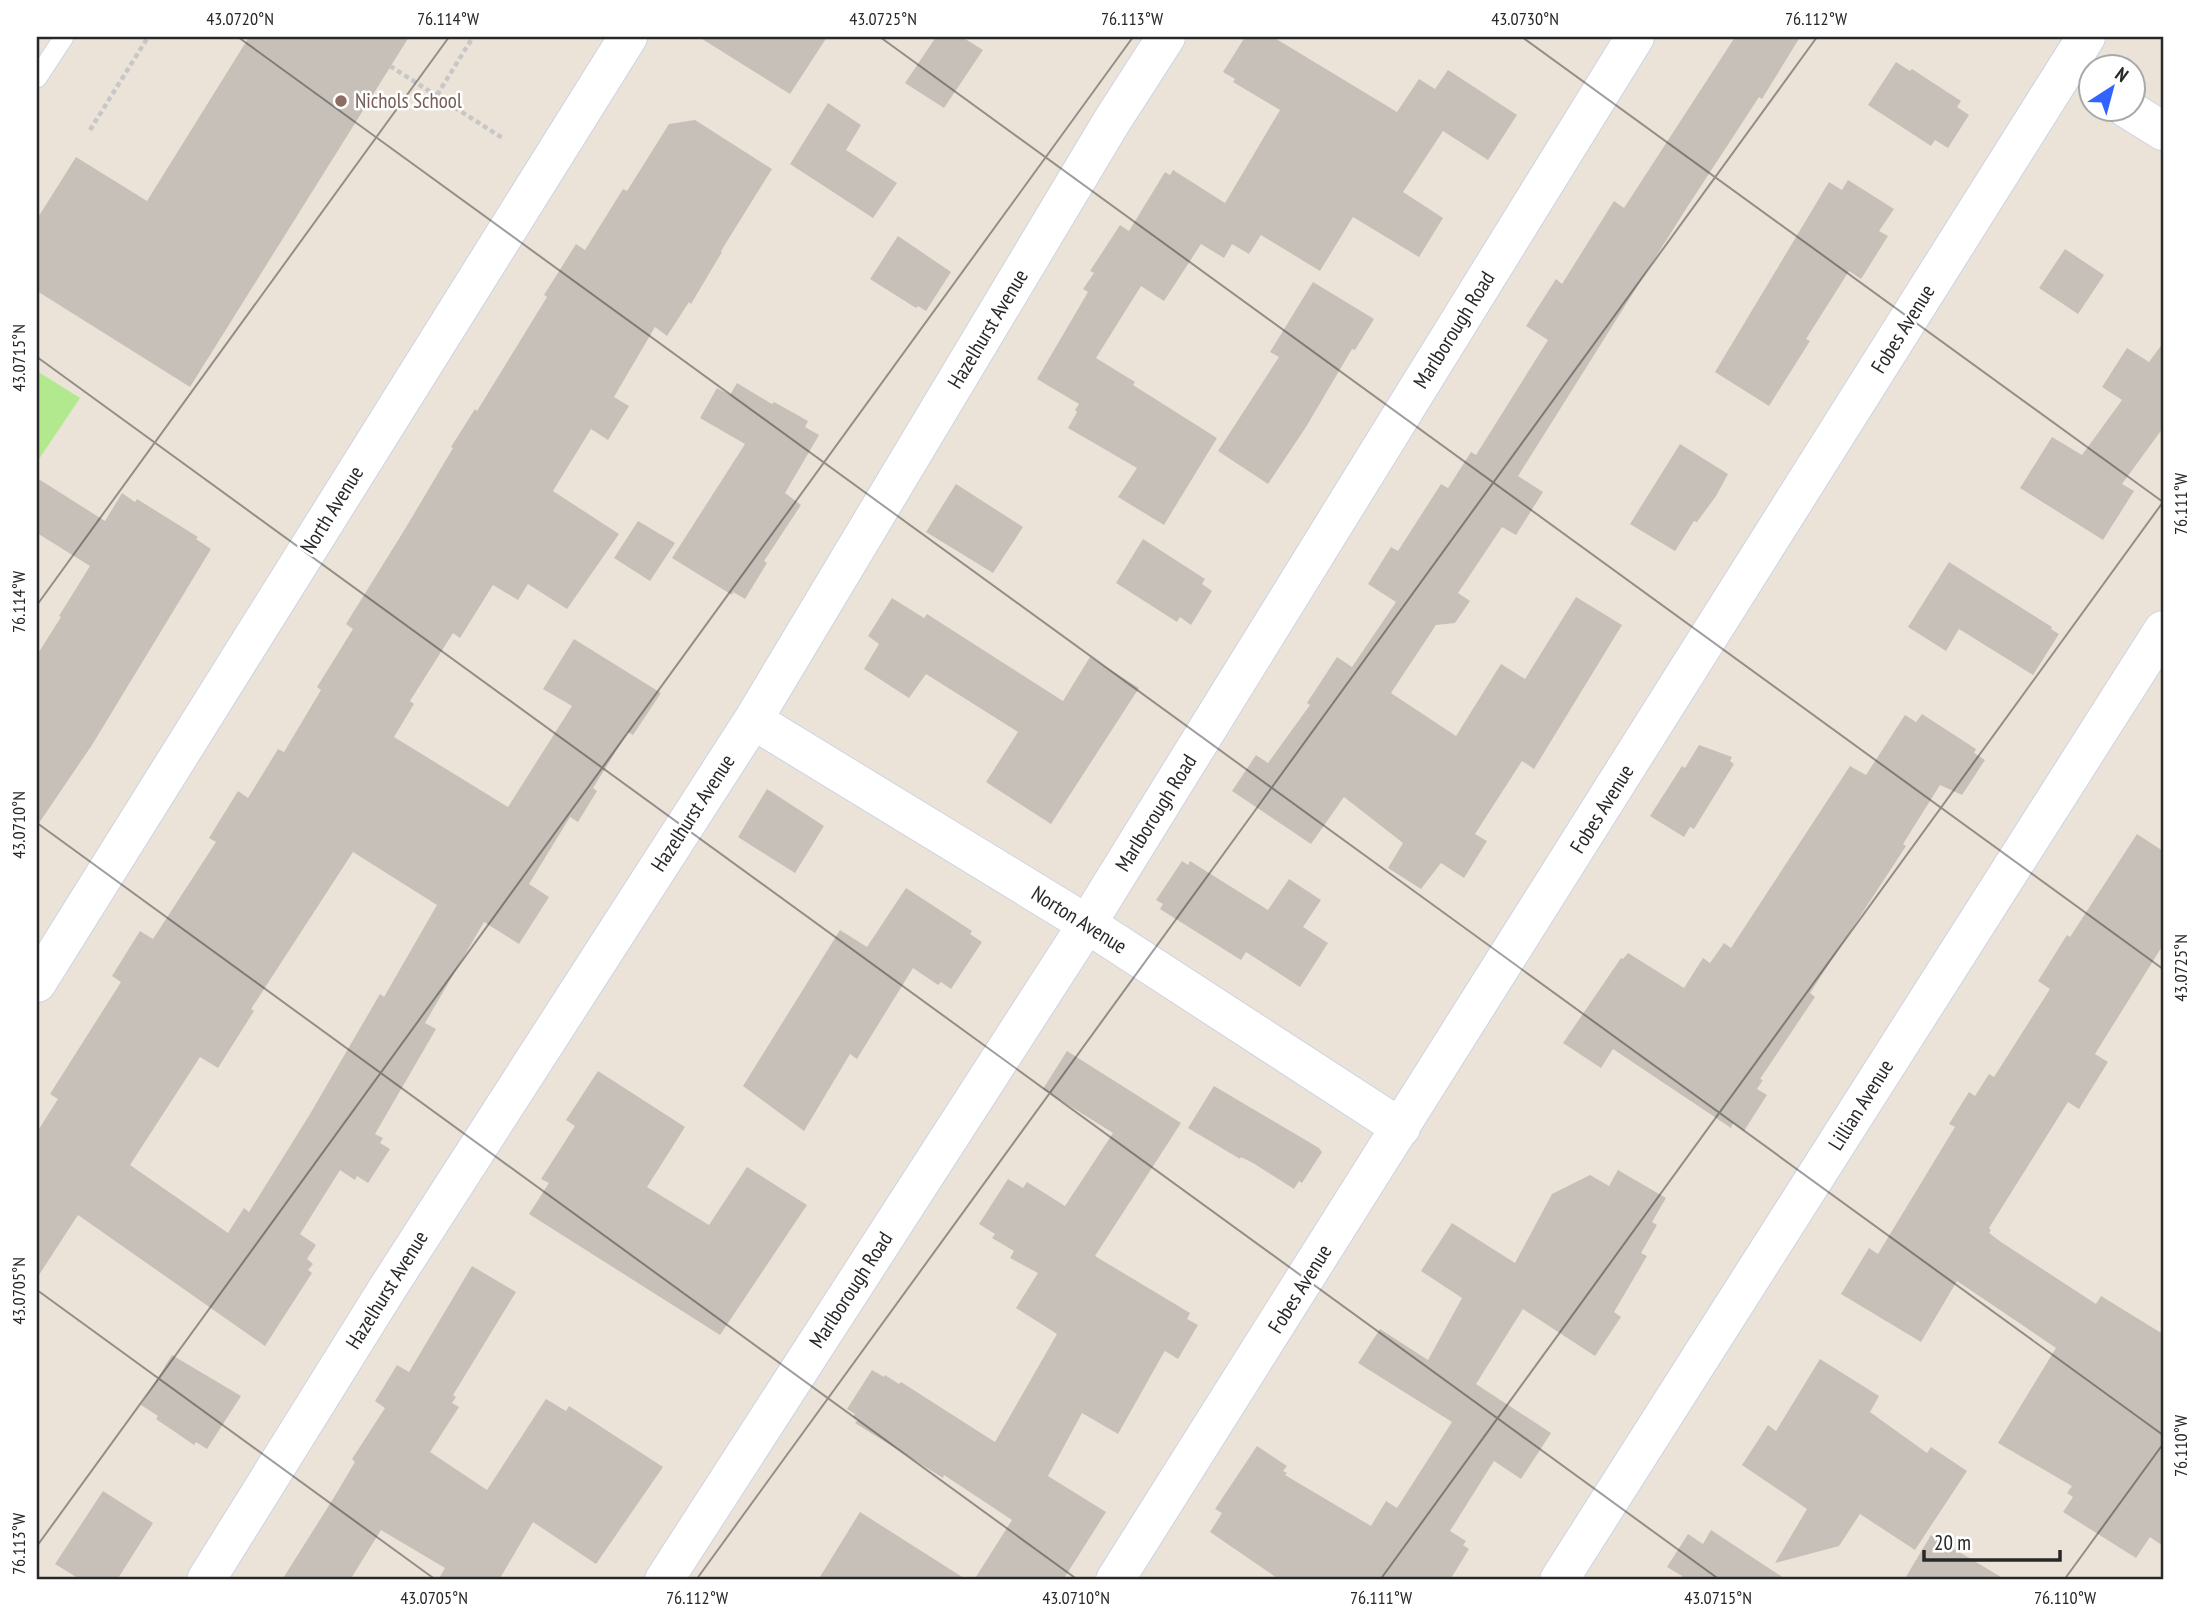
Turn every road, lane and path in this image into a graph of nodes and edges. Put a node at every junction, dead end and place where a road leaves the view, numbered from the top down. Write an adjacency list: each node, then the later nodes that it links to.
1 (64, 37): 8 (lane)
2 (148, 37): 12 (path)
3 (474, 37): 10 (path)
4 (628, 37): 18 (street, North Avenue)
5 (1166, 37): 16 (street, Hazelhurst Avenue)
6 (1635, 37): 17 (street, Marlborough Road)
7 (390, 66): 10 (path)
8 (37, 78)
9 (2078, 78): 19 (street, Fobes Avenue)
10 (437, 95): 14 (path)
11 (2148, 122): 13 (street)
12 (90, 130)
13 (2163, 131)
14 (504, 139)
15 (2163, 630): 23 (street, Lillian Avenue)
16 (753, 720): 17 (street, Norton Avenue); 20 (street, Hazelhurst Avenue)
17 (1087, 924): 19 (street, Norton Avenue); 21 (street, Marlborough Road)
18 (37, 983)
19 (1401, 1128): 22 (street, Fobes Avenue)
20 (206, 1580)
21 (664, 1580)
22 (1115, 1580)
23 (1559, 1580)

